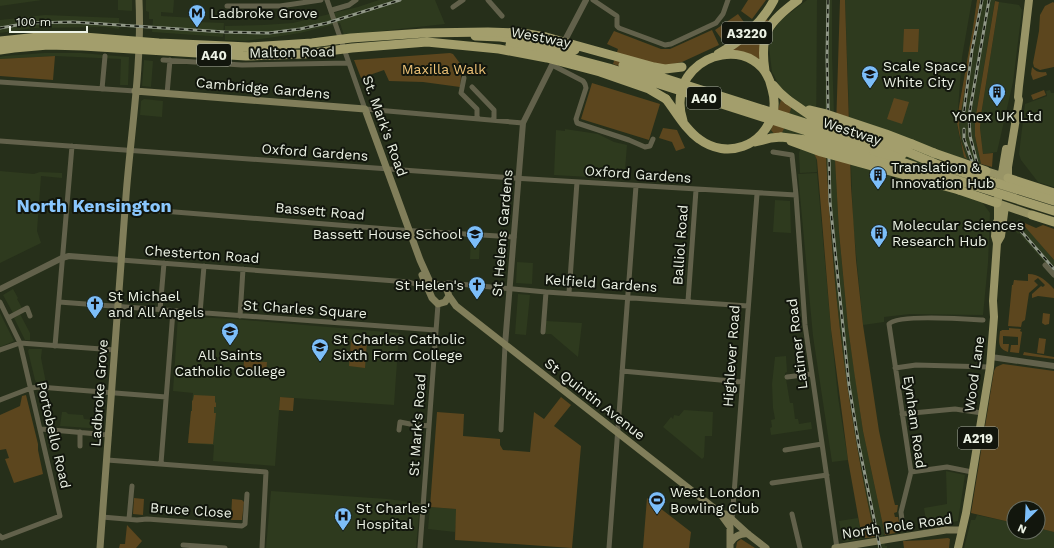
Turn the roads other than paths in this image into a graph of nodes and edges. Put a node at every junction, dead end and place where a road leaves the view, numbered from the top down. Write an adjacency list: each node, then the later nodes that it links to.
1 (139, 0): 32 (main road, Ladbroke Grove)
2 (321, 0): 13 (street)
3 (327, 0): 15 (street, St. Mark's Road)
4 (354, 0): 15 (street)
5 (463, 0): 14 (street)
6 (488, 0): 16 (street)
7 (586, 0): 25 (street, St Helens Gardens)
8 (594, 0): 9 (street)
9 (728, 0)
10 (774, 0): 21 (highway, A3220)
11 (798, 0): 26 (highway, A3220)
12 (1029, 0): 34 (main road)
13 (227, 6)
14 (453, 7)
15 (332, 10): 24 (street, St. Mark's Road)
16 (502, 16)
17 (425, 37): 18 (highway, Westway / A40, bridge); 19 (highway, Westway / A40, bridge); 21 (highway, A40, bridge); 39 (highway, A40, bridge); 49 (highway, Westway / A40, bridge); 52 (highway, Westway / A40, bridge)
18 (0, 41)
19 (0, 50)
20 (105, 56): 31 (street)
21 (708, 59): 26 (highway, A3220); 39 (highway, A3220, bridge)
22 (163, 60): 23 (street, Malton Road)
23 (170, 60): 24 (street, Malton Road); 33 (street)
24 (349, 63): 36 (street, St. Mark's Road)
25 (552, 65): 40 (street, St Helens Gardens); 42 (street)
26 (765, 71): 29 (highway, A3220)
27 (464, 78): 37 (street)
28 (0, 82): 31 (street, Cambridge Gardens)
29 (771, 82): 35 (highway, A40); 44 (highway, A3220, bridge)
30 (472, 87): 38 (street)
31 (102, 89): 32 (street, Cambridge Gardens)
32 (135, 91): 33 (main road, Cambridge Gardens); 46 (main road, Ladbroke Grove)
33 (167, 94): 36 (main road, Cambridge Gardens)
34 (1018, 97): 48 (main road); 54 (main road)
35 (788, 100): 49 (highway, A40, bridge); 51 (highway, A40, bridge)
36 (365, 109): 37 (street, Cambridge Gardens); 50 (main road, St. Mark's Road)
37 (477, 119): 38 (street, Cambridge Gardens)
38 (494, 120): 40 (street, Cambridge Gardens)
39 (683, 121): 44 (highway, A3220)
40 (524, 123): 53 (street, St Helens Gardens)
41 (781, 137): 44 (highway, A40); 52 (highway, A40, bridge); 62 (highway, bridge)
42 (653, 138)
43 (0, 141): 45 (street, Oxford Gardens)
44 (748, 144)
45 (72, 146): 46 (street, Oxford Gardens); 70 (street)
46 (129, 150): 50 (street, Oxford Gardens); 63 (main road, Ladbroke Grove)
47 (773, 152): 60 (street, Latimer Road)
48 (1003, 163): 51 (main road); 54 (main road)
49 (936, 164): 61 (highway, Westway / A40, bridge)
50 (387, 169): 53 (street, Oxford Gardens); 68 (main road, St. Mark's Road)
51 (986, 170): 54 (main road, A40)
52 (944, 176): 64 (highway, Westway / A40, bridge)
53 (518, 178): 55 (street, Oxford Gardens); 69 (street, St Helens Gardens)
54 (1004, 178): 58 (highway, A40)
55 (578, 182): 56 (street, Oxford Gardens); 86 (street)
56 (636, 186): 57 (street, Oxford Gardens); 87 (street)
57 (696, 190): 59 (street, Oxford Gardens); 91 (street, Balliol Road)
58 (1054, 193)
59 (756, 194): 60 (street, Oxford Gardens); 92 (street, Highlever Road)
60 (796, 196): 113 (street, Latimer Road)
61 (1054, 201)
62 (997, 202): 65 (main road); 66 (main road, Wood Lane / A219); 66 (main road, Wood Lane)
63 (125, 208): 68 (street, Bassett Road); 71 (main road, Ladbroke Grove)
64 (1054, 211)
65 (1032, 215): 66 (main road); 67 (highway)
66 (1000, 222): 108 (main road, Wood Lane / A219)
67 (1054, 222)
68 (409, 230): 69 (street, Bassett Road); 72 (main road, St. Mark's Road)
69 (514, 237): 83 (street, St Helens Gardens)
70 (62, 258): 71 (street, Chesterton Road); 84 (street, Chesterton Road); 90 (street)
71 (121, 260): 73 (street, Chesterton Road); 93 (main road, Ladbroke Grove)
72 (420, 260): 78 (main road, St. Mark's Road); 82 (main road, St. Mark's Road)
73 (164, 263): 75 (street, Chesterton Road); 94 (street)
74 (1045, 265): 77 (street)
75 (204, 266): 76 (street, Chesterton Road); 96 (street)
76 (243, 269): 79 (street, Chesterton Road); 98 (street)
77 (1054, 275)
78 (423, 277): 79 (street, Chesterton Road); 82 (main road, St. Mark's Road)
79 (409, 282): 82 (street, Chesterton Road)
80 (452, 284): 81 (street, Kelfield Gardens); 83 (street, Kelfield Gardens); 88 (street)
81 (441, 285): 82 (main road); 88 (main road, St Quintin Avenue)
82 (430, 287): 88 (main road, St Quintin Avenue)
83 (510, 288): 85 (street, Kelfield Gardens); 104 (street, St Helens Gardens)
84 (0, 289)
85 (546, 292): 86 (street, Kelfield Gardens); 102 (street)
86 (569, 293): 87 (street, Kelfield Gardens)
87 (628, 297): 91 (street, Kelfield Gardens); 112 (street)
88 (445, 298): 101 (street, St Mark's Road); 104 (main road, St Quintin Avenue)
89 (0, 302): 99 (street, Portobello Road)
90 (59, 302): 93 (street, St Charles Square); 105 (street)
91 (688, 302): 92 (street, Kelfield Gardens)
92 (748, 306): 115 (street, Highlever Road)
93 (118, 307): 94 (street, St Charles Square); 107 (main road, Ladbroke Grove)
94 (160, 310): 95 (street, St Charles Square)
95 (173, 311): 96 (street, St Charles Square); 118 (street)
96 (200, 313): 98 (street, St Charles Square)
97 (30, 316): 99 (street)
98 (240, 316): 101 (street, St Charles Square)
99 (8, 318): 103 (street, Portobello Road)
100 (983, 320): 111 (street, Eynham Road)
101 (435, 330): 124 (street, St Mark's Road)
102 (543, 332)
103 (20, 343): 105 (street); 106 (street); 116 (street, Portobello Road)
104 (505, 345): 127 (street); 129 (main road, St Quintin Avenue)
105 (55, 346): 107 (street)
106 (0, 350)
107 (115, 350): 117 (main road, Ladbroke Grove)
108 (991, 357): 109 (street); 110 (main road, Wood Lane / A219)
109 (1054, 366)
110 (990, 367): 111 (street); 120 (main road, Wood Lane / A219)
111 (895, 368): 121 (street, Eynham Road)
112 (622, 371): 115 (street); 129 (street)
113 (811, 374): 114 (street); 131 (street, Latimer Road)
114 (787, 377)
115 (742, 382): 146 (street, Highlever Road)
116 (31, 388): 117 (street); 119 (street); 125 (street, Portobello Road)
117 (112, 393): 118 (street); 130 (main road, Ladbroke Grove)
118 (166, 397): 135 (street)
119 (0, 400)
120 (982, 413): 121 (street); 137 (main road, Wood Lane / A219)
121 (902, 414): 136 (street, Eynham Road)
122 (410, 424): 126 (street)
123 (420, 425): 124 (street)
124 (429, 426): 157 (street, St Mark's Road)
125 (41, 429): 128 (street); 150 (street, Portobello Road)
126 (399, 430)
127 (501, 430)
128 (80, 432): 130 (street); 132 (street)
129 (618, 433): 142 (main road, St Quintin Avenue); 158 (street)
130 (109, 435): 134 (main road, Ladbroke Grove)
131 (822, 444): 133 (street); 138 (street, Latimer Road)
132 (80, 446)
133 (785, 450)
134 (107, 460): 135 (street); 144 (main road, Ladbroke Grove)
135 (161, 463): 156 (street)
136 (911, 472): 137 (street); 147 (street, Eynham Road)
137 (972, 472): 148 (main road, Wood Lane / A219)
138 (827, 475): 139 (street); 161 (street, Latimer Road)
139 (772, 483)
140 (132, 486): 145 (street, Bruce Close)
141 (247, 494): 145 (street, Bruce Close)
142 (719, 512): 146 (main road, St Quintin Avenue); 152 (main road, St Quintin Avenue)
143 (792, 514): 160 (street)
144 (102, 517): 145 (street, Bruce Close); 154 (main road, Ladbroke Grove)
145 (129, 519)
146 (732, 520): 149 (main road, St Quintin Avenue)
147 (904, 528)
148 (962, 530): 153 (main road, North Pole Road); 162 (main road, A219)
149 (748, 534): 152 (main road); 159 (main road, St Quintin Avenue)
150 (1, 537)
151 (183, 545): 155 (street)
152 (730, 545)
153 (845, 547): 161 (main road, North Pole Road)
154 (100, 548)
155 (225, 548)
156 (262, 548)
157 (420, 548)
158 (609, 548)
159 (766, 548)
160 (800, 548)
161 (836, 548)
162 (958, 548)

